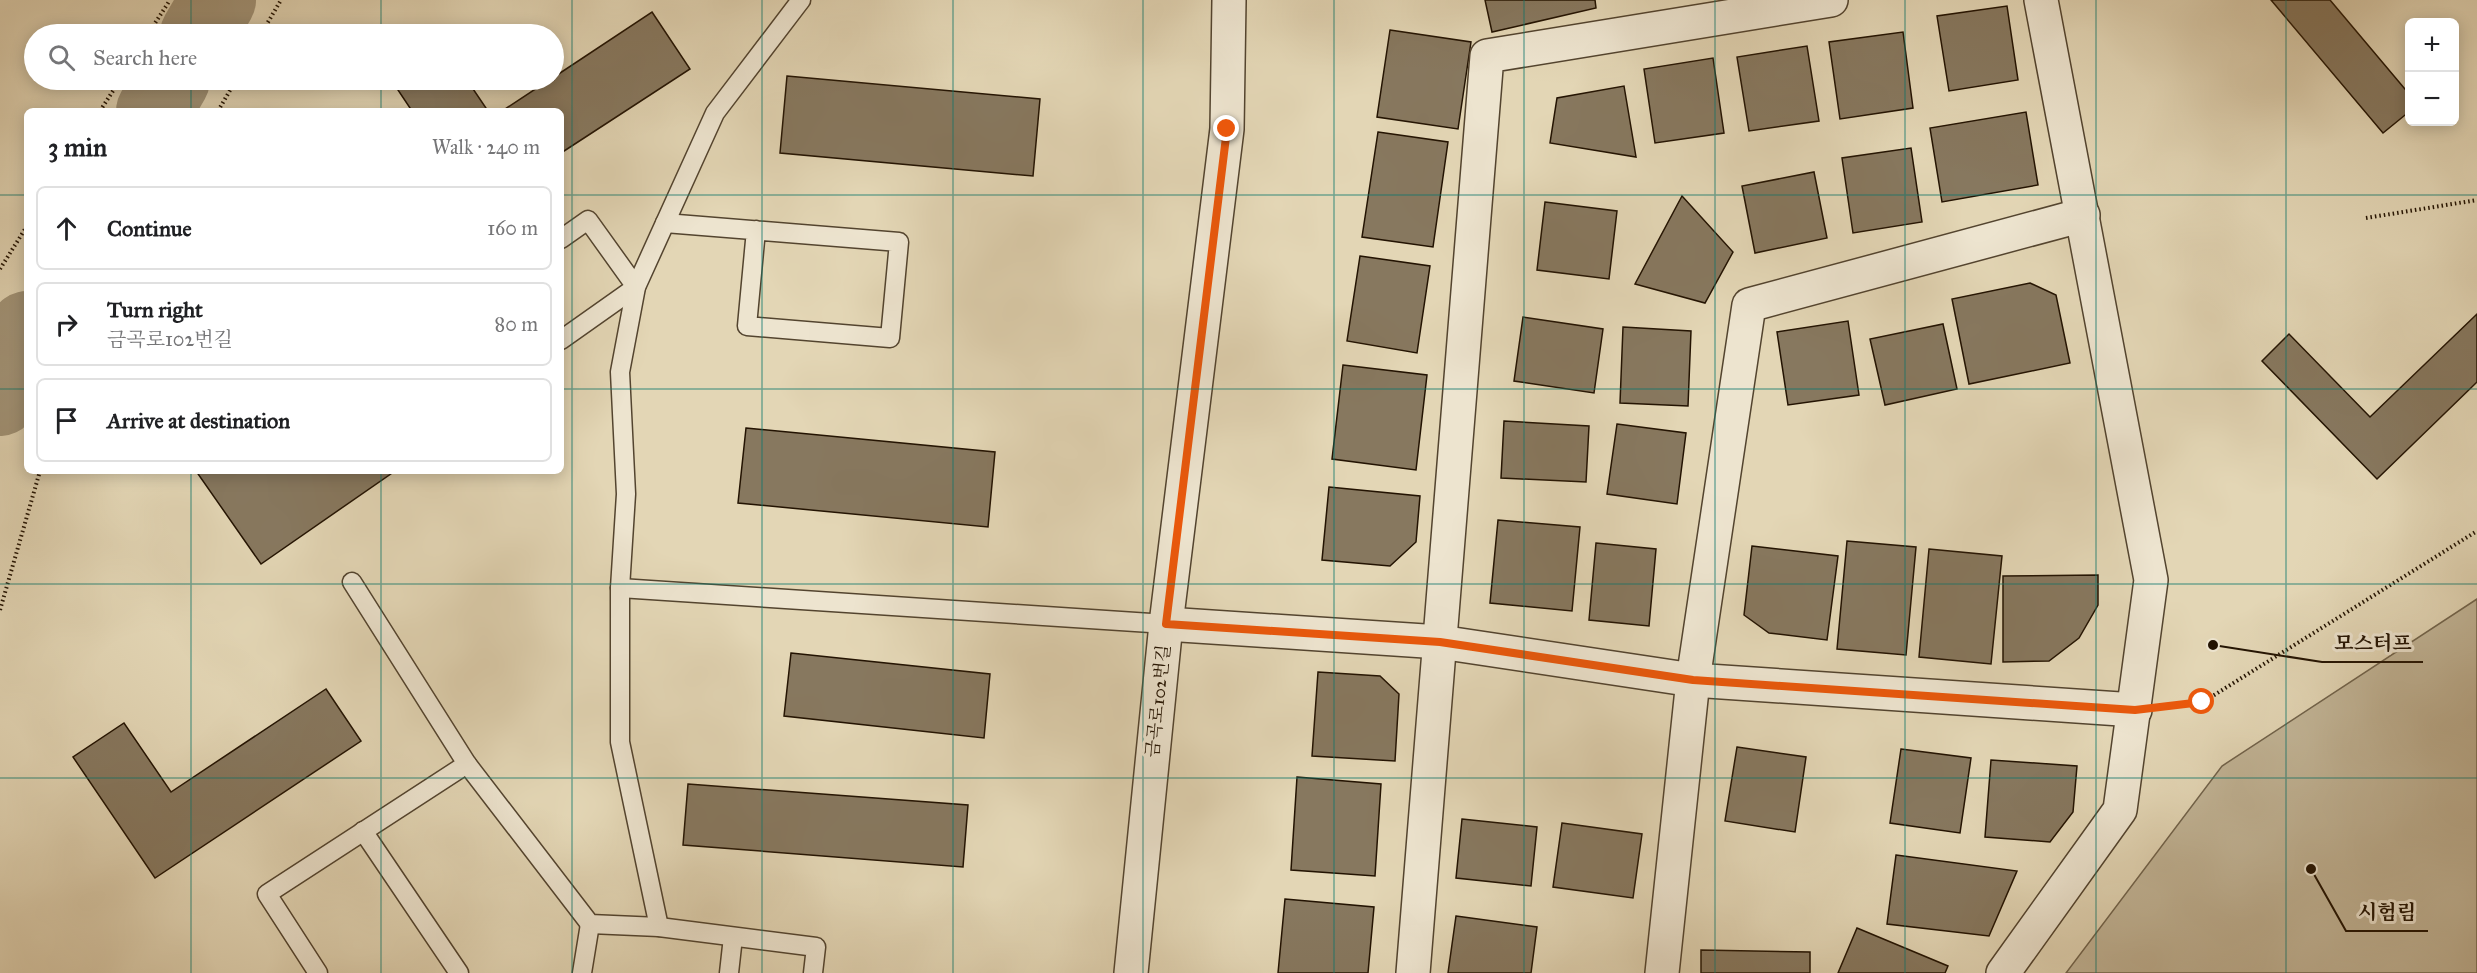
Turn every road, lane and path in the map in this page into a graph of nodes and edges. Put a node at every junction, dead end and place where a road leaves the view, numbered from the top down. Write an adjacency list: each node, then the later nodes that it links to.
1 (170, 0): 7 (path)
2 (281, 0): 8 (path)
3 (801, 0): 16 (lane)
4 (1229, 0): 28 (street, 금곡로102번길)
5 (1831, 0): 29 (street)
6 (2041, 0): 14 (street)
7 (154, 24)
8 (267, 24)
9 (114, 90): 11 (path)
10 (230, 90): 12 (path)
11 (102, 108)
12 (220, 108)
13 (2477, 200): 15 (path)
14 (2083, 215): 30 (street); 31 (street)
15 (2366, 218)
16 (665, 223): 17 (lane); 21 (lane)
17 (756, 230): 17 (lane)
18 (24, 231): 20 (path)
19 (564, 237): 21 (lane)
20 (0, 269)
21 (636, 287): 22 (lane); 26 (lane)
22 (564, 338)
23 (39, 474): 27 (path)
24 (2477, 531): 31 (path)
25 (352, 582): 32 (lane)
26 (620, 588): 28 (lane); 35 (lane)
27 (0, 610)
28 (1166, 624): 29 (street); 42 (street, 금곡로102번길)
29 (1440, 642): 30 (street); 43 (street)
30 (1693, 680): 31 (street); 44 (street)
31 (2135, 710): 45 (street)
32 (467, 764): 33 (lane); 34 (lane)
33 (363, 831): 37 (lane); 38 (lane)
34 (590, 924): 35 (lane); 39 (lane)
35 (659, 927): 36 (lane)
36 (733, 937): 40 (lane); 41 (lane)
37 (318, 973)
38 (459, 973)
39 (582, 973)
40 (729, 973)
41 (813, 973)
42 (1131, 973)
43 (1413, 973)
44 (1662, 973)
45 (2003, 973)

